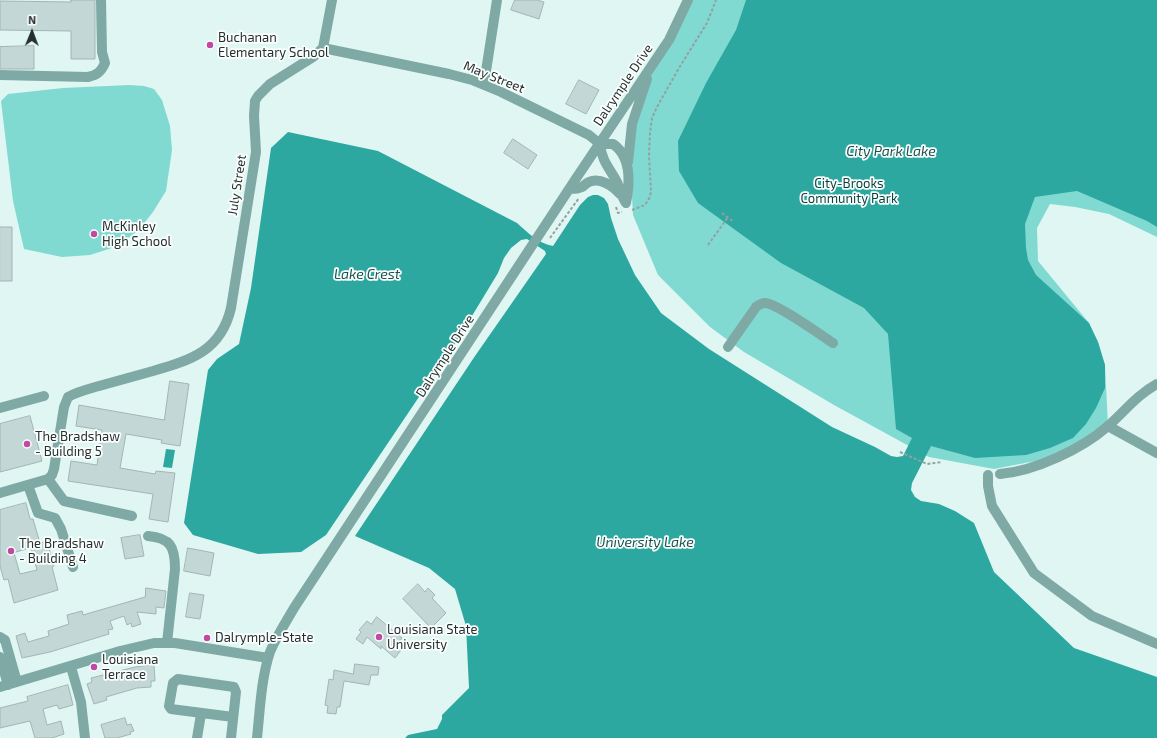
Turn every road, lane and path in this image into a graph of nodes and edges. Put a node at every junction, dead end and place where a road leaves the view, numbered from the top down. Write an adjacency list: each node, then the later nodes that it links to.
1 (102, 0): 8 (street)
2 (332, 0): 6 (street)
3 (497, 0): 9 (street)
4 (688, 0): 7 (street, Dalrymple Drive)
5 (716, 0): 15 (path)
6 (323, 48): 9 (street, May Street); 33 (street, July Street)
7 (650, 69): 10 (street, Dalrymple Drive); 11 (street)
8 (0, 75)
9 (484, 84): 10 (street, May Street)
10 (600, 144): 11 (street, May Street); 12 (street, Dalrymple Drive); 14 (street)
11 (627, 170): 14 (street, May Street)
12 (569, 189): 14 (street); 20 (street, Dalrymple Drive)
13 (581, 196): 20 (path)
14 (618, 201): 16 (path)
15 (636, 209)
16 (618, 213)
17 (722, 213): 18 (path)
18 (728, 217): 19 (path); 21 (path)
19 (734, 222)
20 (543, 238): 43 (street, Dalrymple Drive)
21 (708, 245)
22 (833, 343): 23 (street)
23 (728, 347)
24 (1157, 384): 27 (street)
25 (44, 396): 26 (street)
26 (0, 408)
27 (1108, 426): 29 (street); 31 (street)
28 (900, 452): 30 (path)
29 (1157, 453)
30 (942, 462)
31 (1000, 474)
32 (988, 475): 41 (street)
33 (48, 479): 34 (street); 36 (street)
34 (28, 486): 35 (street); 38 (street)
35 (0, 493)
36 (132, 516)
37 (148, 536): 40 (street)
38 (74, 567)
39 (0, 637): 45 (street)
40 (167, 643): 43 (street); 44 (street)
41 (1157, 644)
42 (0, 657): 45 (street)
43 (268, 658): 51 (street, Dalrymple Drive)
44 (71, 666): 45 (street); 48 (street)
45 (8, 685)
46 (200, 714): 47 (street); 47 (street); 49 (street)
47 (233, 718): 50 (street)
48 (85, 738)
49 (197, 738)
50 (231, 738)
51 (257, 738)

